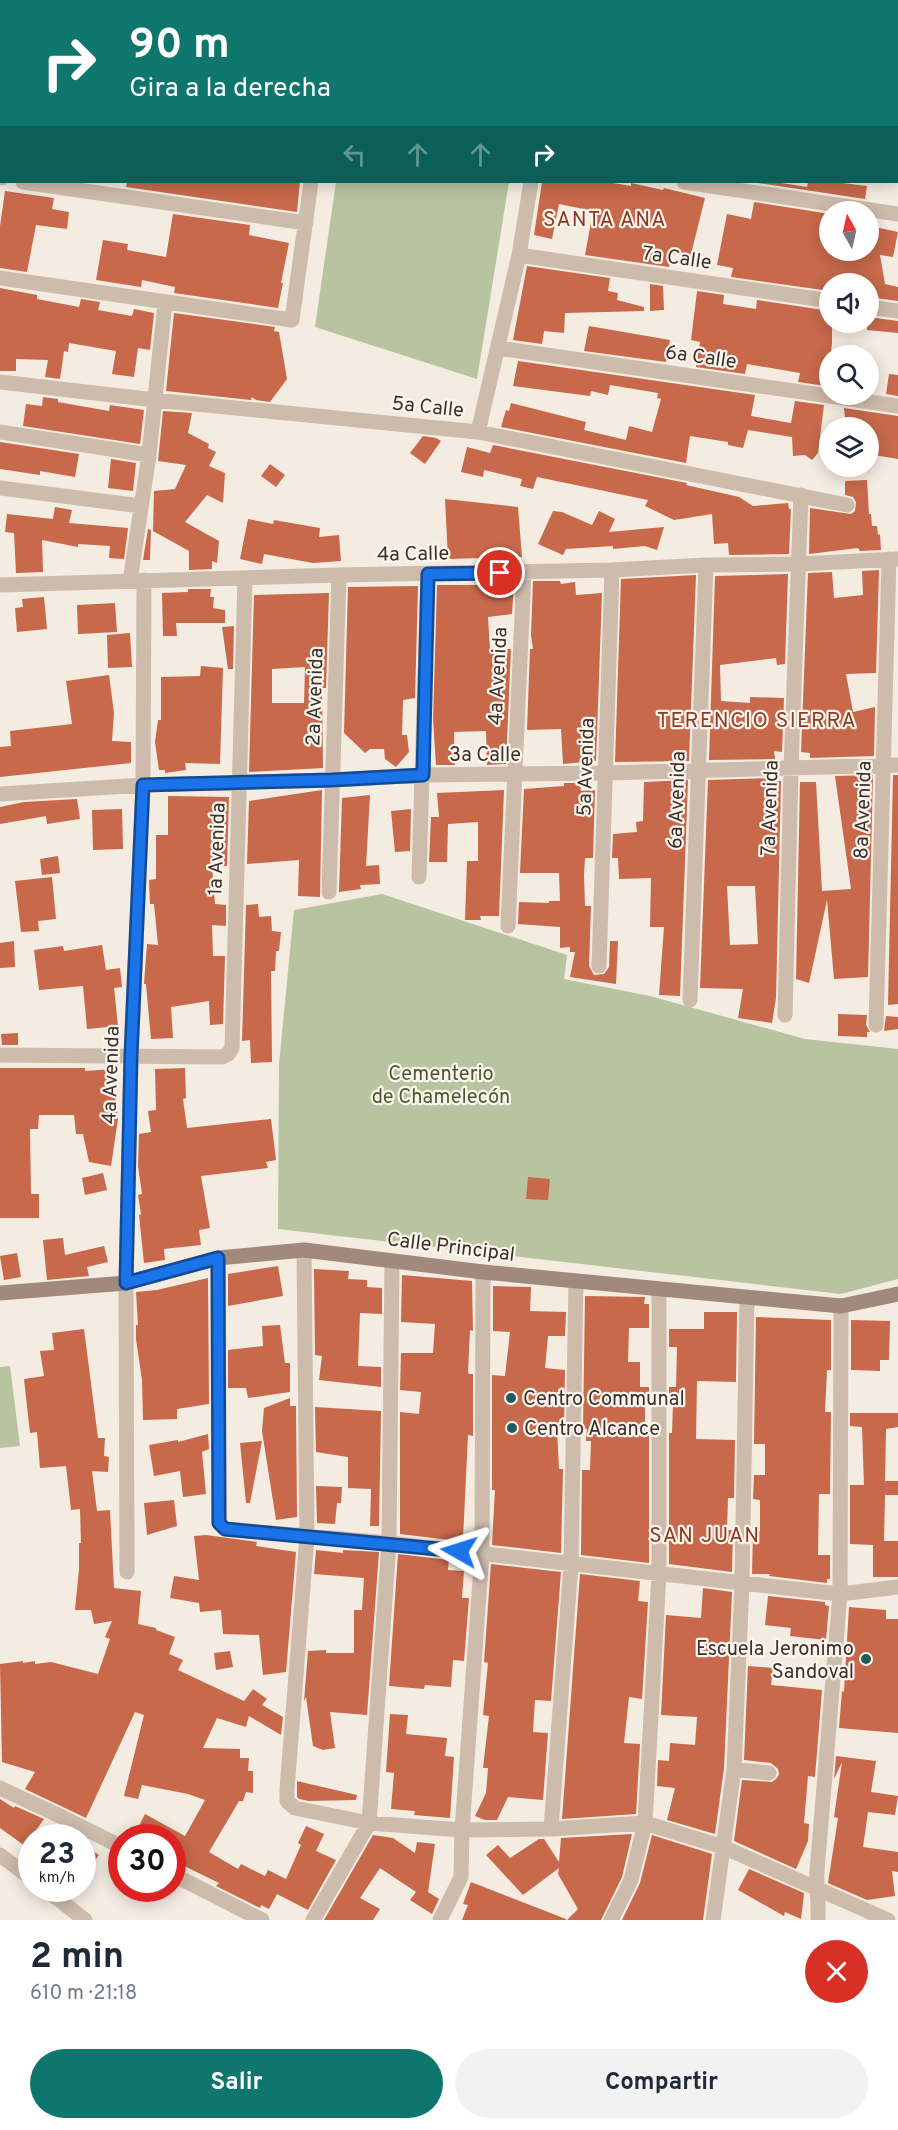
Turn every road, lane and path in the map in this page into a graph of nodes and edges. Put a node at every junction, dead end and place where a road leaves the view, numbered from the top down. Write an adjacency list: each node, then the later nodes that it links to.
1 (30, 183): 6 (street)
2 (311, 183): 6 (street)
3 (531, 183): 7 (street)
4 (691, 183): 5 (street)
5 (898, 214)
6 (306, 223): 10 (street)
7 (519, 255): 9 (street, 7a Calle); 13 (street)
8 (0, 278): 10 (street)
9 (819, 299)
10 (165, 303): 15 (street, 4a Avenida)
11 (879, 308): 12 (street)
12 (898, 311)
13 (498, 348): 16 (street, 6a Calle); 18 (street)
14 (0, 382): 15 (street, 5a Calle)
15 (155, 400): 18 (street, 5a Calle); 19 (street, 4a Avenida)
16 (898, 406)
17 (0, 432): 19 (street)
18 (478, 432): 21 (street, 5a Calle)
19 (149, 455): 23 (street, 4a Avenida)
20 (0, 488): 23 (street)
21 (801, 495): 22 (street, 5a Calle); 25 (street, 7a Avenida)
22 (847, 505)
23 (141, 506): 32 (street, 4a Avenida)
24 (893, 559): 25 (street, 4a Calle); 34 (street, 8a Avenida)
25 (799, 564): 26 (street, 4a Calle); 35 (street, 7a Avenida)
26 (706, 565): 27 (street, 4a Calle); 36 (street, 6a Avenida)
27 (612, 570): 28 (street, 4a Calle); 37 (street, 5a Avenida)
28 (524, 572): 29 (street, 4a Calle); 39 (street, 4a Avenida)
29 (428, 574): 30 (street, 4a Calle); 38 (street)
30 (339, 575): 31 (street, 4a Calle); 40 (street, 2a Avenida)
31 (245, 579): 32 (street, 4a Calle); 41 (street, 1a Avenida)
32 (137, 581): 33 (street, 4a Calle); 42 (street, 4a Avenida)
33 (0, 585)
34 (891, 765): 35 (street, 3a Calle); 50 (street, 8a Avenida)
35 (791, 768): 36 (street, 3a Calle); 49 (street, 7a Avenida)
36 (698, 770): 37 (street, 3a Calle); 48 (street, 6a Avenida)
37 (606, 773): 39 (street, 3a Calle); 47 (street, 5a Avenida)
38 (423, 775): 39 (street, 3a Calle); 40 (street, 3a Calle); 44 (street)
39 (514, 775): 46 (street, 4a Avenida)
40 (332, 780): 41 (street, 3a Calle); 45 (street, 2a Avenida)
41 (239, 783): 42 (street, 3a Calle); 52 (street, 1a Avenida)
42 (143, 785): 43 (street, 3a Calle); 52 (street, 4a Avenida)
43 (0, 794)
44 (419, 877)
45 (329, 892)
46 (508, 927)
47 (599, 966)
48 (690, 1000)
49 (785, 1015)
50 (876, 1025)
51 (0, 1055): 52 (street)
52 (131, 1055): 58 (street, 4a Avenida)
53 (304, 1250): 54 (street, Calle Principal); 55 (street, Calle Principal); 64 (street)
54 (218, 1258): 58 (street, Calle Principal); 64 (street)
55 (392, 1261): 56 (street, Calle Principal); 65 (street)
56 (483, 1272): 57 (street, Calle Principal); 66 (street)
57 (576, 1281): 59 (street, Calle Principal); 67 (street)
58 (126, 1283): 60 (street, Calle Principal); 68 (street, 4a Avenida)
59 (660, 1289): 62 (street, Calle Principal); 69 (street)
60 (0, 1293)
61 (898, 1294): 63 (street, Calle Principal)
62 (747, 1297): 63 (street, Calle Principal); 70 (street)
63 (841, 1306): 72 (street)
64 (307, 1536): 65 (street); 76 (street)
65 (389, 1543): 66 (street); 76 (street)
66 (482, 1553): 67 (street); 79 (street)
67 (572, 1564): 69 (street); 78 (street)
68 (127, 1572)
69 (659, 1574): 70 (street); 77 (street)
70 (742, 1583): 72 (street); 73 (street)
71 (898, 1587): 72 (street)
72 (840, 1594): 85 (street)
73 (734, 1769): 74 (street); 81 (street)
74 (769, 1773)
75 (0, 1788): 80 (street)
76 (369, 1823): 79 (street); 89 (street)
77 (645, 1823): 78 (street); 81 (street); 91 (street)
78 (551, 1829): 79 (street)
79 (462, 1830): 90 (street)
80 (108, 1840)
81 (723, 1847): 85 (street); 92 (street)
82 (0, 1855): 83 (street)
83 (18, 1868)
84 (186, 1882): 87 (street)
85 (816, 1887): 93 (street); 94 (street)
86 (62, 1902): 88 (street)
87 (252, 1918)
88 (85, 1920)
89 (313, 1920)
90 (440, 1920)
91 (611, 1920)
92 (712, 1920)
93 (818, 1920)
94 (888, 1920)

